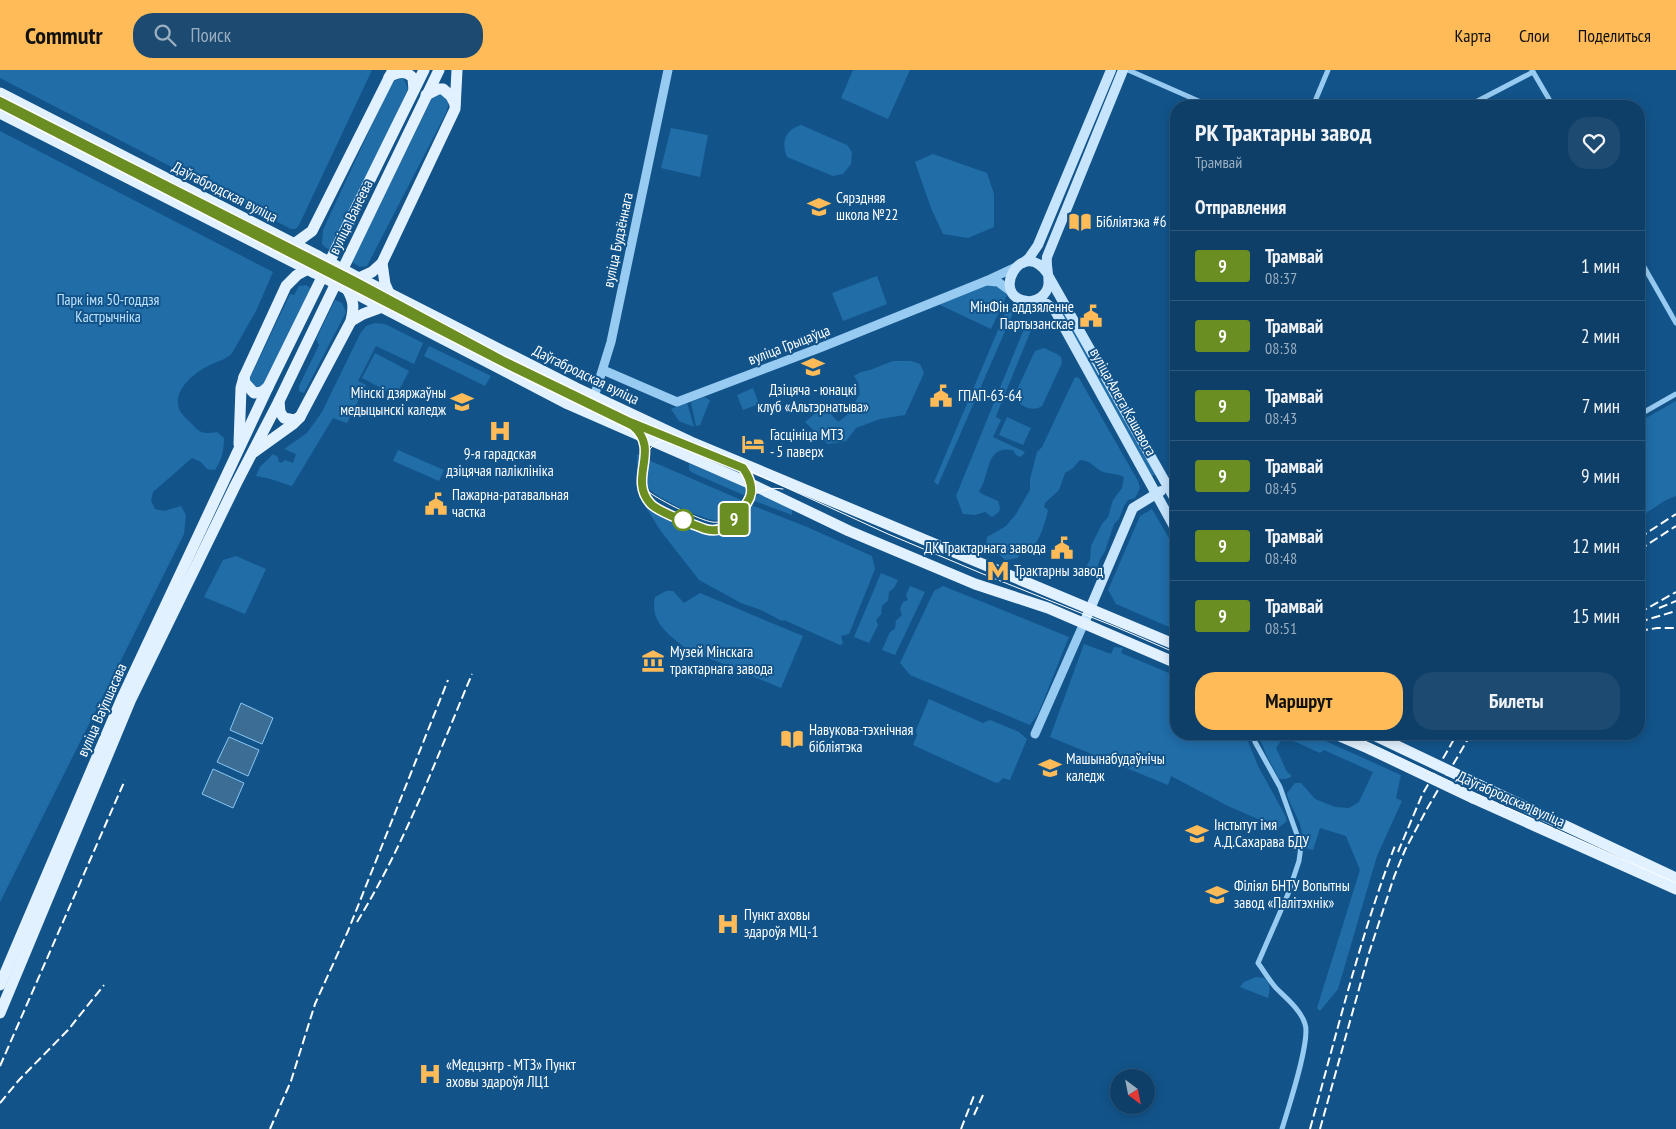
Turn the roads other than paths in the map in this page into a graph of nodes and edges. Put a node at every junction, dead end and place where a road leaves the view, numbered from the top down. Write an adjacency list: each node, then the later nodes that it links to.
1 (424, 70): 11 (main road, вуліца Ванеева)
2 (439, 70): 13 (main road, вуліца Ванеева)
3 (457, 70): 18 (main road)
4 (668, 70): 41 (street, вуліца Будзённага)
5 (1111, 70): 20 (main road)
6 (1123, 70): 21 (main road)
7 (1128, 70): 14 (street)
8 (1328, 70): 15 (street)
9 (1532, 71): 16 (street); 17 (street)
10 (391, 74): 11 (main road); 22 (main road)
11 (414, 90): 43 (main road, вуліца Ванеева)
12 (0, 93): 23 (main road, Даўгабродская вуліца)
13 (426, 95): 18 (main road); 46 (main road, вуліца Ванеева)
14 (1196, 100)
15 (1316, 100)
16 (1479, 100)
17 (1549, 100)
18 (456, 104): 26 (main road)
19 (0, 113): 25 (main road, Даўгабродская вуліца)
20 (1069, 170): 21 (main road); 27 (main road)
21 (1079, 175): 30 (main road)
22 (312, 231): 23 (main road); 24 (main road)
23 (294, 244): 24 (main road, Даўгабродская вуліца)
24 (318, 256): 31 (main road, Даўгабродская вуліца, bridge)
25 (286, 258): 29 (main road, Даўгабродская вуліца); 33 (main road)
26 (382, 263): 31 (main road); 36 (main road)
27 (1019, 265): 30 (main road); 32 (street, вуліца Грыцаўца); 35 (main road)
28 (1645, 269): 40 (street)
29 (311, 271): 33 (main road); 34 (main road, Даўгабродская вуліца, bridge)
30 (1048, 275): 37 (main road); 52 (main road, вуліца Алега Кашавога)
31 (360, 278): 36 (main road, Даўгабродская вуліца)
32 (986, 281): 35 (street); 41 (street, вуліца Грыцаўца)
33 (286, 286): 42 (main road)
34 (346, 289): 38 (main road, Даўгабродская вуліца); 39 (main road)
35 (1012, 292): 37 (main road)
36 (390, 293): 45 (main road, Даўгабродская вуліца)
37 (1033, 301): 55 (main road, вуліца Алега Кашавога)
38 (382, 308): 39 (main road); 48 (main road, Даўгабродская вуліца)
39 (351, 321): 49 (main road)
40 (1676, 323)
41 (603, 370): 45 (street, вуліца Будзённага)
42 (244, 377): 43 (main road); 50 (main road)
43 (268, 387): 50 (main road, вуліца Ванеева)
44 (1676, 394): 47 (street)
45 (594, 396): 48 (street, вуліца Будзённага); 57 (main road, Даўгабродская вуліца)
46 (279, 401): 49 (main road); 51 (main road, вуліца Ванеева)
47 (1645, 412)
48 (589, 413): 58 (main road, Даўгабродская вуліца)
49 (300, 417): 51 (main road)
50 (238, 451): 67 (main road, вуліца Ваўпшасава)
51 (251, 455): 53 (main road, вуліца Ванеева)
52 (1170, 481)
53 (236, 484): 68 (main road, вуліца Ваўпшасава)
54 (1170, 485): 55 (main road)
55 (1156, 493): 56 (main road, вуліца Алега Кашавога); 57 (main road)
56 (1170, 519)
57 (1089, 610): 58 (main road); 59 (main road, Даўгабродская вуліца)
58 (1084, 623): 60 (main road, Даўгабродская вуліца); 61 (street)
59 (1170, 643)
60 (1170, 660)
61 (1036, 734)
62 (1254, 740): 69 (street)
63 (1348, 740): 66 (main road, Даўгабродская вуліца, bridge)
64 (1384, 740): 65 (main road, Даўгабродская вуліца, bridge)
65 (1676, 878)
66 (1676, 889)
67 (0, 985)
68 (0, 1012)
69 (1282, 1129)

